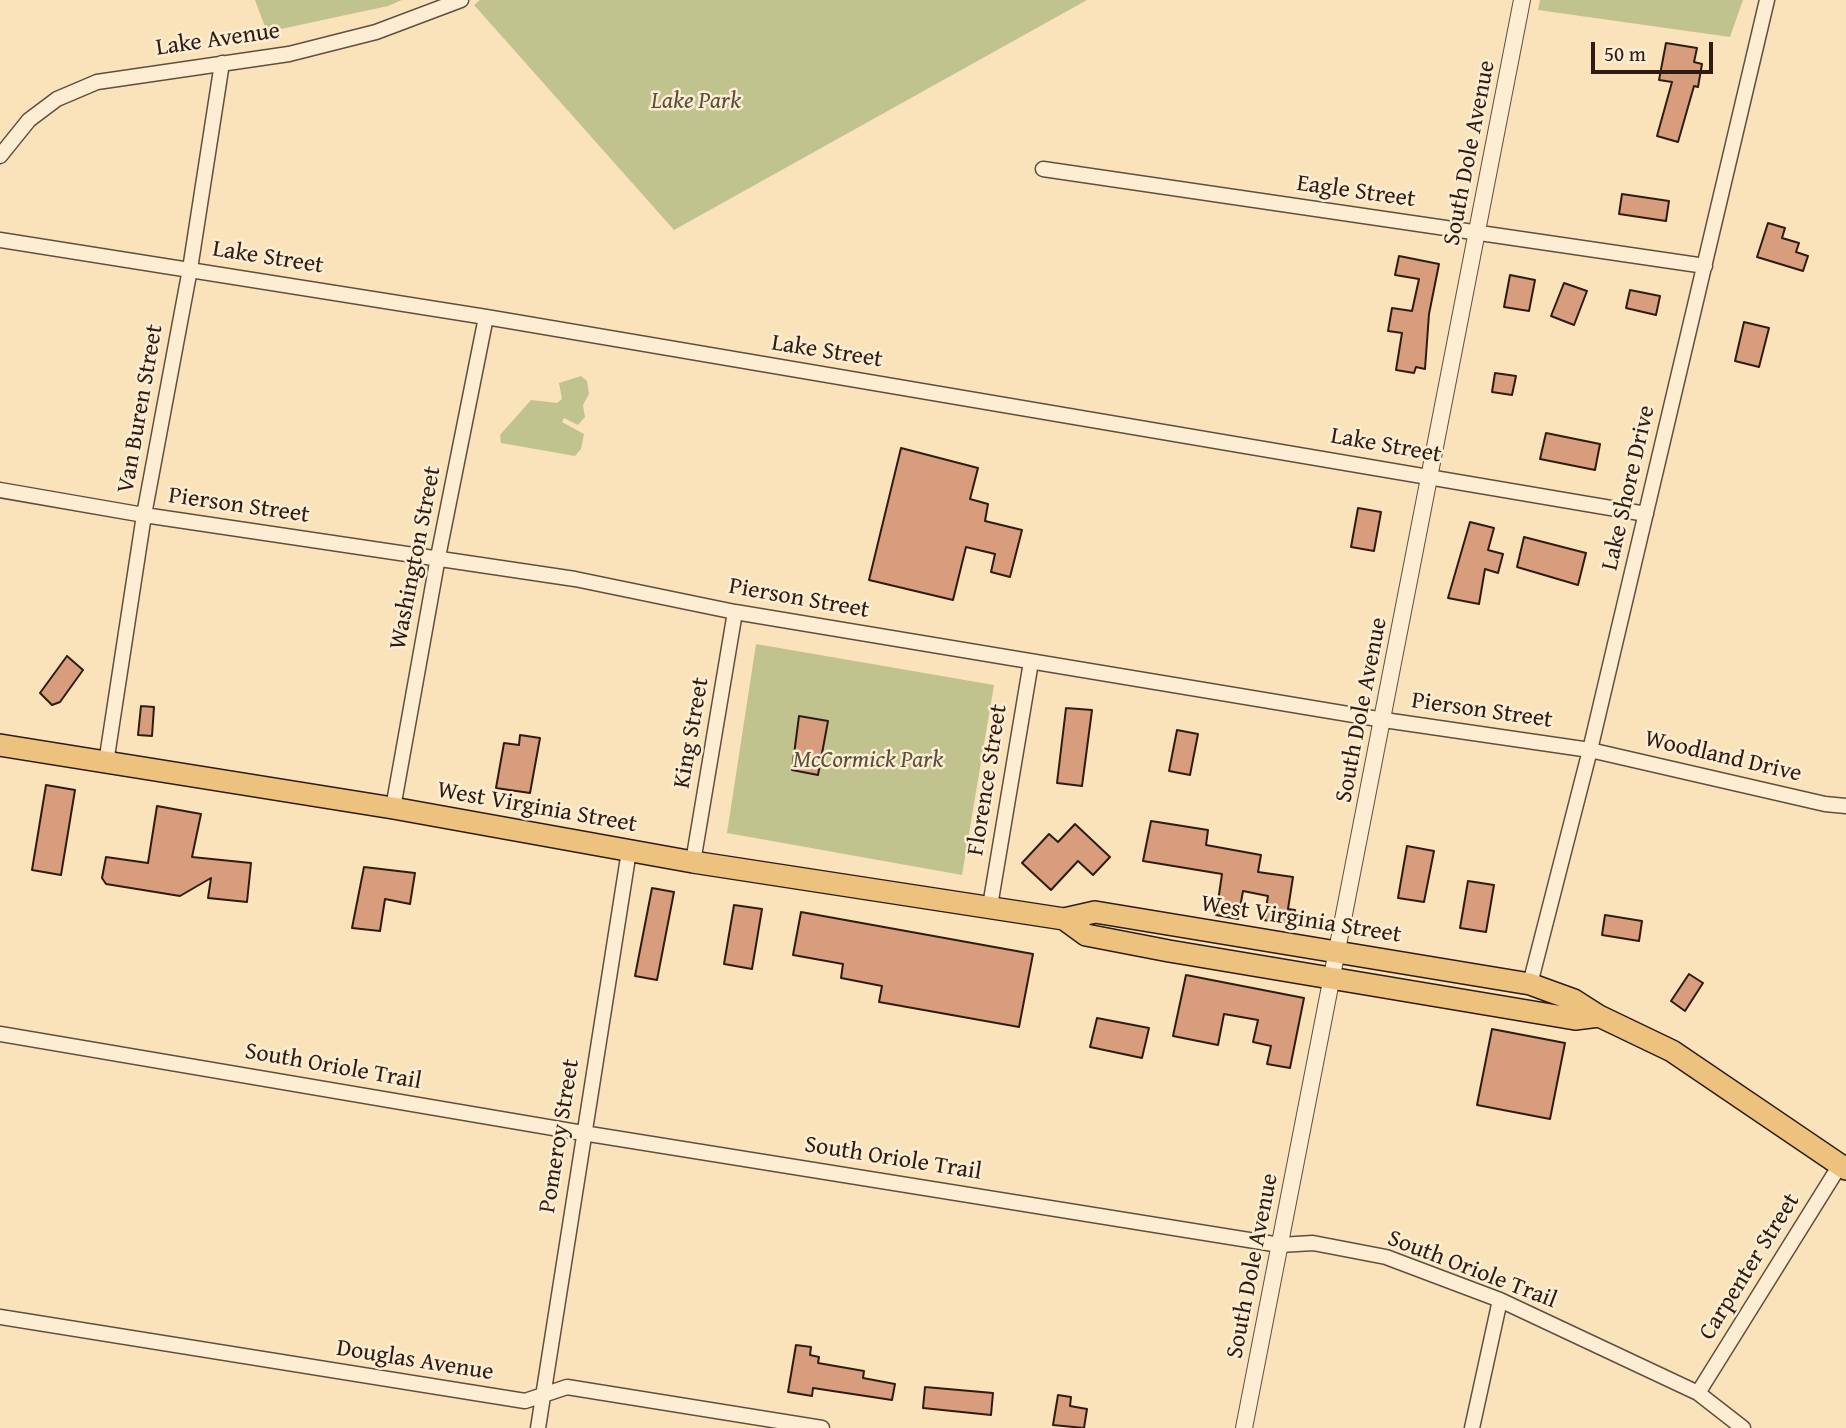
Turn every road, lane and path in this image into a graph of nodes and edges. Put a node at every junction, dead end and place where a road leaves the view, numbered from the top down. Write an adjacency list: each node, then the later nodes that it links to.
1 (461, 0): 4 (street, Lake Avenue)
2 (1522, 0): 7 (street, South Dole Avenue)
3 (1767, 0): 9 (street, Lake Shore Drive)
4 (222, 63): 5 (street, Lake Avenue); 10 (street, Van Buren Street)
5 (0, 156)
6 (1043, 169): 7 (street, Eagle Street)
7 (1478, 233): 9 (street, Eagle Street); 12 (street, South Dole Avenue)
8 (0, 240): 10 (street, Lake Street)
9 (1705, 266): 14 (street, Lake Shore Drive)
10 (190, 269): 11 (street, Lake Street); 15 (street, Van Buren Street)
11 (486, 317): 12 (street, Lake Street); 16 (street, Washington Street)
12 (1429, 476): 14 (street, Lake Street); 19 (street, South Dole Avenue)
13 (0, 490): 15 (street, Pierson Street)
14 (1646, 514): 21 (street, Lake Shore Drive)
15 (144, 515): 16 (street, Pierson Street); 22 (street, Van Buren Street)
16 (438, 557): 17 (street, Pierson Street); 24 (street, Washington Street)
17 (736, 612): 18 (street, Pierson Street); 26 (street, King Street)
18 (1031, 662): 19 (street, Pierson Street); 27 (street, Florence Street)
19 (1384, 720): 21 (street, Pierson Street); 31 (street, South Dole Avenue)
20 (0, 745): 22 (main road, West Virginia Street)
21 (1590, 750): 23 (street, Woodland Drive); 33 (street, Lake Shore Drive)
22 (106, 763): 24 (main road, West Virginia Street)
23 (1846, 806)
24 (393, 808): 25 (main road, West Virginia Street)
25 (629, 851): 26 (main road, West Virginia Street); 36 (street, Pomeroy Street)
26 (693, 862): 27 (main road, West Virginia Street)
27 (990, 906): 28 (main road, West Virginia Street)
28 (1064, 919): 29 (main road, West Virginia Street); 30 (main road, West Virginia Street)
29 (1174, 925): 30 (main road); 31 (main road, West Virginia Street)
30 (1169, 951): 32 (main road, West Virginia Street)
31 (1335, 952): 32 (street, South Dole Avenue); 33 (main road, West Virginia Street)
32 (1331, 978): 34 (main road, West Virginia Street); 38 (street, South Dole Avenue)
33 (1530, 985): 34 (main road, West Virginia Street)
34 (1599, 1016): 37 (main road, West Virginia Street)
35 (0, 1034): 36 (street, South Oriole Trail)
36 (583, 1133): 38 (street, South Oriole Trail); 42 (street, Pomeroy Street)
37 (1843, 1167): 41 (street, Carpenter Street)
38 (1280, 1245): 39 (street, South Oriole Trail); 45 (street, South Dole Avenue)
39 (1500, 1300): 41 (street, South Oriole Trail); 46 (street)
40 (0, 1317): 42 (street, Douglas Avenue)
41 (1698, 1393): 47 (street, South Oriole Trail)
42 (543, 1394): 43 (street, Pomeroy Street); 44 (street, Douglas Avenue)
43 (538, 1428)
44 (822, 1428)
45 (1244, 1428)
46 (1472, 1428)
47 (1743, 1428)

